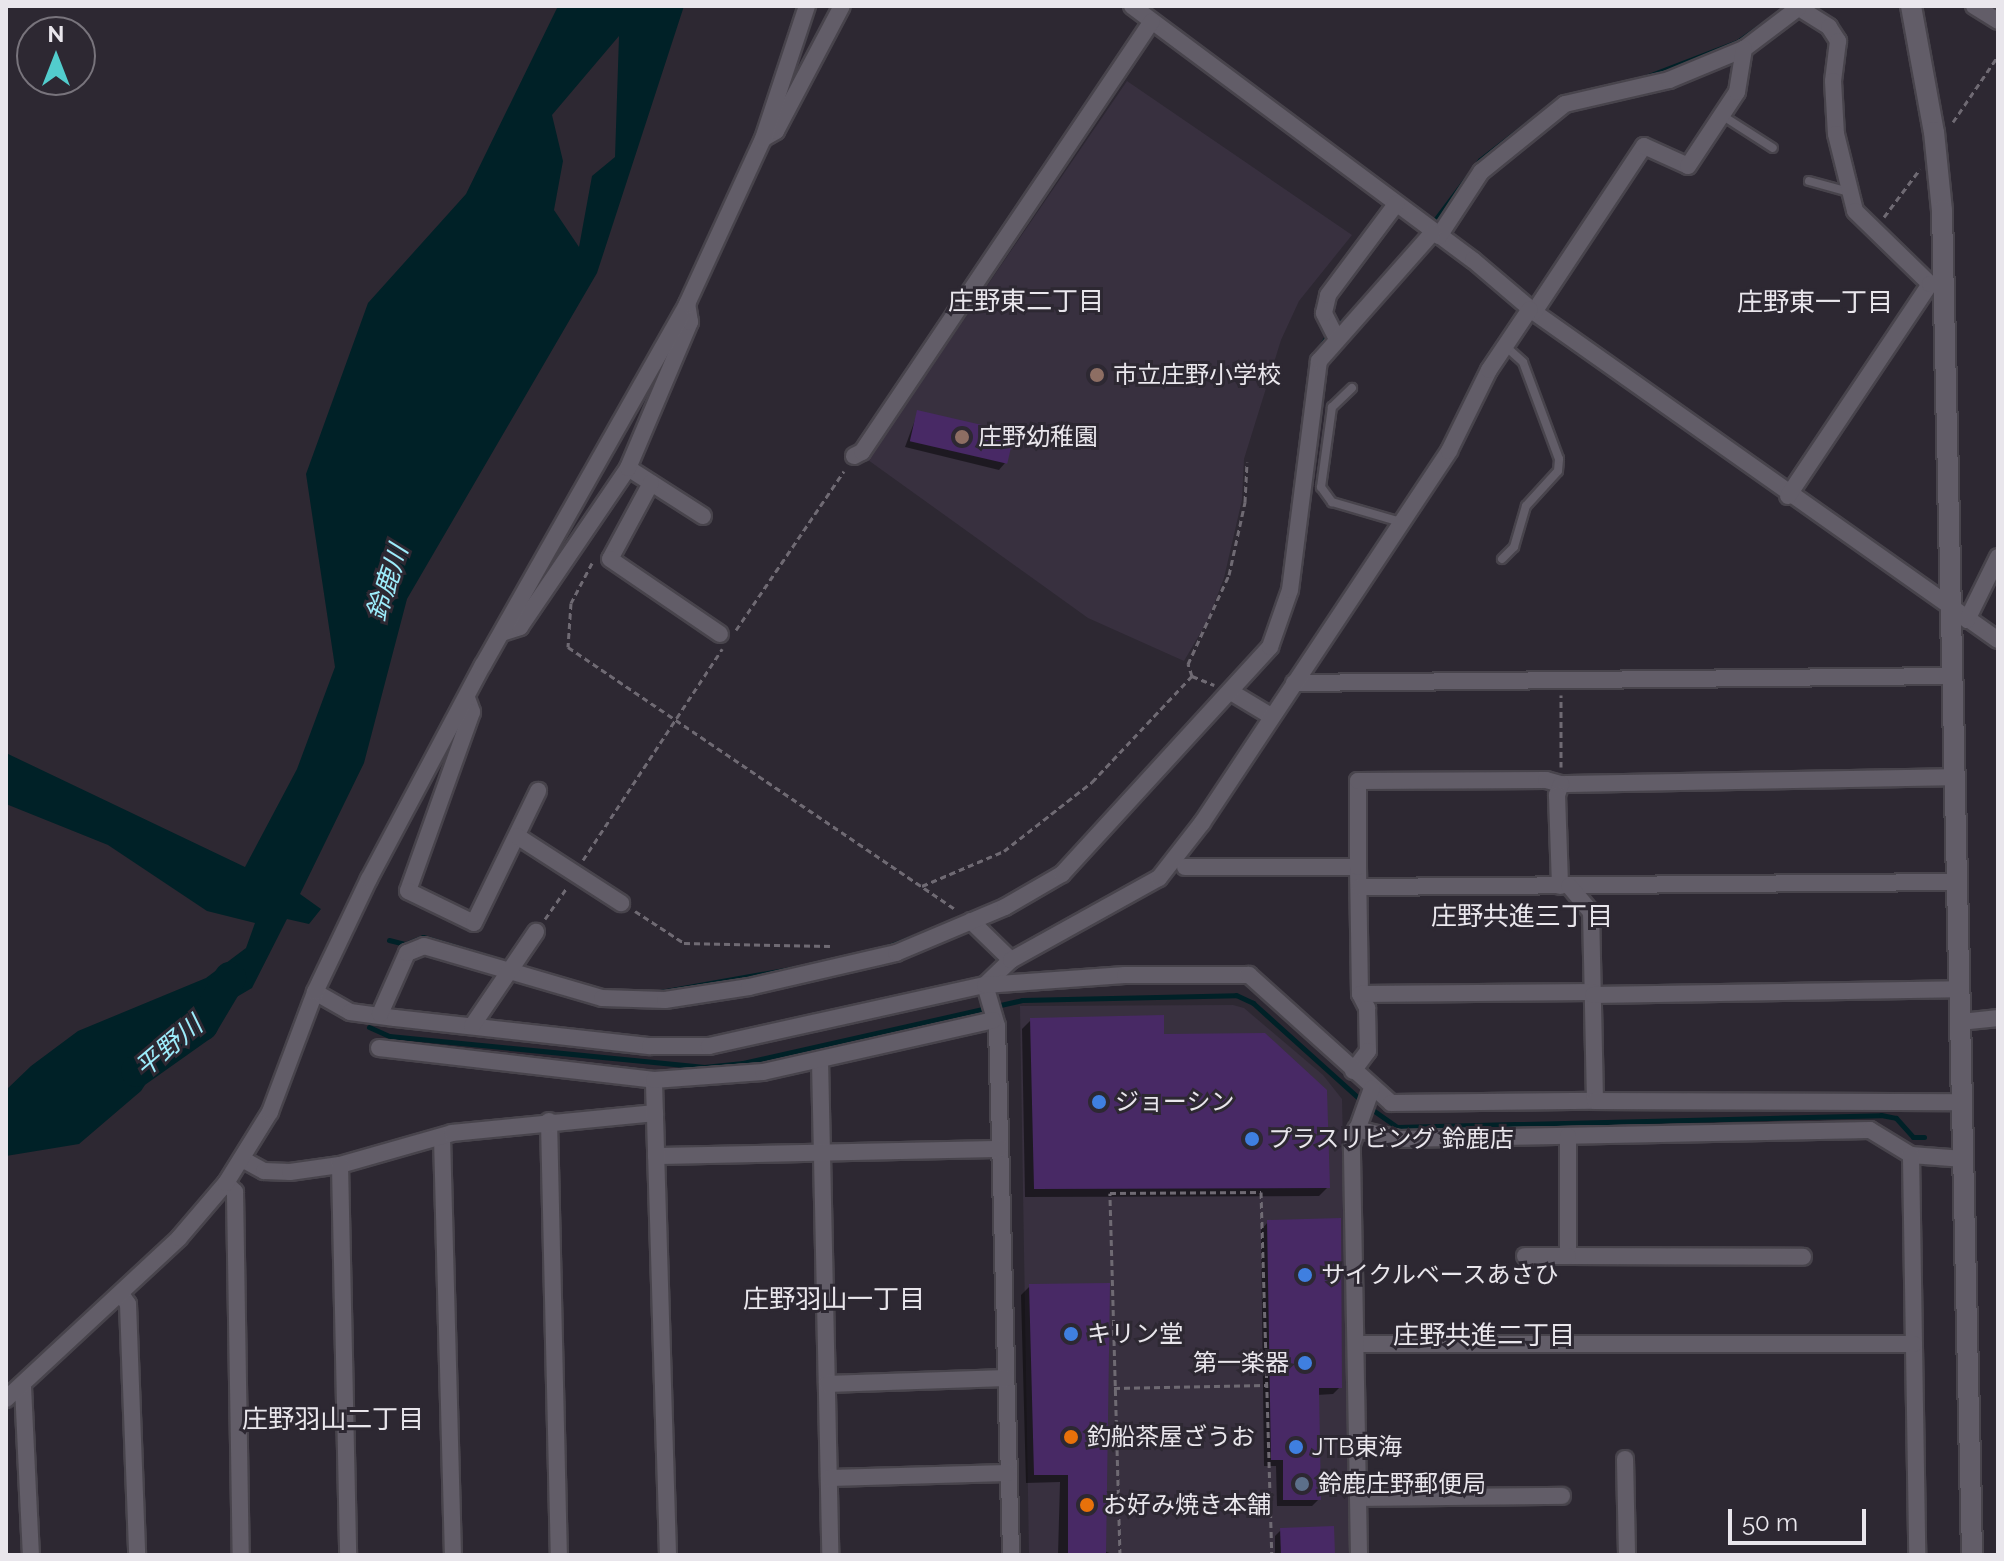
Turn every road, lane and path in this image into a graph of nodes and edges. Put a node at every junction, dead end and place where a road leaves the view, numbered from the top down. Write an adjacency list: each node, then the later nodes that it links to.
1 (807, 6): 13 (street)
2 (842, 6): 13 (street)
3 (1132, 6): 7 (street)
4 (1911, 6): 12 (street)
5 (1974, 6): 8 (street)
6 (1797, 7): 9 (street); 17 (street)
7 (1152, 21): 18 (street); 27 (street)
8 (1998, 21)
9 (1744, 49): 11 (street); 20 (street)
10 (1998, 56): 12 (path)
11 (1723, 116): 14 (lane); 23 (street)
12 (1934, 132): 15 (street)
13 (763, 139): 22 (street)
14 (1773, 148)
15 (1938, 161): 19 (path); 21 (street)
16 (1809, 181): 17 (lane)
17 (1849, 192): 19 (street)
18 (1396, 204): 20 (street); 24 (street)
19 (1875, 230): 21 (street)
20 (1431, 231): 23 (street); 24 (street)
21 (1937, 284): 31 (street); 37 (street)
22 (687, 304): 29 (street); 39 (street)
23 (1532, 310): 25 (street); 31 (street)
24 (1337, 339): 47 (street)
25 (1504, 345): 33 (street); 36 (lane)
26 (1352, 388): 33 (lane)
27 (854, 456): 40 (path)
28 (1247, 462): 42 (path)
29 (628, 468): 30 (street); 39 (street)
30 (651, 483): 32 (street); 40 (street)
31 (1788, 496): 37 (street)
32 (703, 516)
33 (1401, 522): 45 (street)
34 (598, 552): 50 (path)
35 (1998, 557): 38 (street)
36 (1502, 559)
37 (1950, 607): 38 (street); 43 (street)
38 (1967, 620): 41 (street)
39 (502, 633): 48 (street)
40 (727, 637): 50 (path)
41 (1998, 640)
42 (1192, 676): 46 (path); 59 (path)
43 (1952, 676): 44 (street); 51 (street)
44 (1561, 679): 45 (street); 52 (path)
45 (1294, 683): 49 (street)
46 (1212, 684)
47 (1231, 692): 49 (street); 63 (street)
48 (467, 698): 54 (street); 70 (street)
49 (1271, 716): 66 (street)
50 (675, 720): 57 (path); 59 (path)
51 (1955, 777): 52 (street); 58 (street)
52 (1561, 784): 56 (street); 60 (street)
53 (538, 791): 54 (street)
54 (517, 836): 57 (street)
55 (1185, 867): 56 (street)
56 (1358, 867): 61 (street)
57 (575, 873): 62 (street); 64 (path)
58 (1957, 882): 60 (street); 69 (street)
59 (922, 886): 63 (path)
60 (1565, 886): 61 (street); 72 (street)
61 (1359, 887): 71 (street)
62 (621, 903): 65 (path)
63 (965, 916): 66 (street); 67 (street)
64 (536, 932): 67 (street)
65 (830, 946)
66 (1011, 960): 68 (street)
67 (511, 969): 73 (street); 77 (street)
68 (985, 988): 75 (street); 77 (street); 80 (street)
69 (1958, 989): 72 (street); 76 (street)
70 (315, 992): 73 (street); 96 (street)
71 (1360, 994): 72 (street); 80 (street)
72 (1593, 994): 83 (street)
73 (380, 1014): 77 (street)
74 (1998, 1018): 76 (street)
75 (993, 1020): 79 (street); 92 (street)
76 (1960, 1022): 84 (street)
77 (472, 1026)
78 (379, 1048): 81 (street)
79 (820, 1060): 81 (street); 93 (street)
80 (1353, 1071): 82 (street)
81 (654, 1080): 86 (street)
82 (1372, 1088): 83 (street); 88 (street)
83 (1595, 1101): 85 (street)
84 (1963, 1102): 85 (street); 97 (street)
85 (1640, 1106): 89 (street)
86 (655, 1113): 87 (street); 95 (street)
87 (549, 1121): 91 (street); 122 (street)
88 (1356, 1129): 90 (street); 104 (street)
89 (1641, 1131): 90 (street); 94 (street)
90 (1568, 1136): 101 (street)
91 (442, 1137): 98 (street); 121 (street)
92 (1000, 1149): 93 (street); 106 (street)
93 (822, 1153): 95 (street); 107 (street)
94 (1911, 1155): 97 (street); 105 (street)
95 (656, 1156): 123 (street)
96 (242, 1159): 98 (street); 99 (street)
97 (1964, 1159): 131 (street)
98 (340, 1165): 120 (street)
99 (226, 1183): 103 (street); 119 (street)
100 (1525, 1256): 101 (street)
101 (1568, 1256): 102 (street)
102 (1803, 1257)
103 (121, 1294): 109 (street); 118 (street)
104 (1356, 1344): 105 (street); 116 (street)
105 (1914, 1344): 130 (street)
106 (1006, 1378): 107 (street); 113 (street)
107 (827, 1384): 114 (street)
108 (1266, 1385): 110 (path); 110 (path); 127 (path)
109 (23, 1387): 111 (street); 117 (street)
110 (1114, 1388): 126 (path)
111 (6, 1399)
112 (1625, 1459): 129 (street)
113 (1008, 1473): 114 (street); 125 (street)
114 (829, 1478): 124 (street)
115 (1562, 1496): 116 (street)
116 (1359, 1498): 128 (street)
117 (31, 1555)
118 (137, 1555)
119 (241, 1555)
120 (348, 1555)
121 (453, 1555)
122 (559, 1555)
123 (668, 1555)
124 (830, 1555)
125 (1011, 1555)
126 (1120, 1555)
127 (1272, 1555)
128 (1359, 1555)
129 (1627, 1555)
130 (1917, 1555)
131 (1972, 1555)

